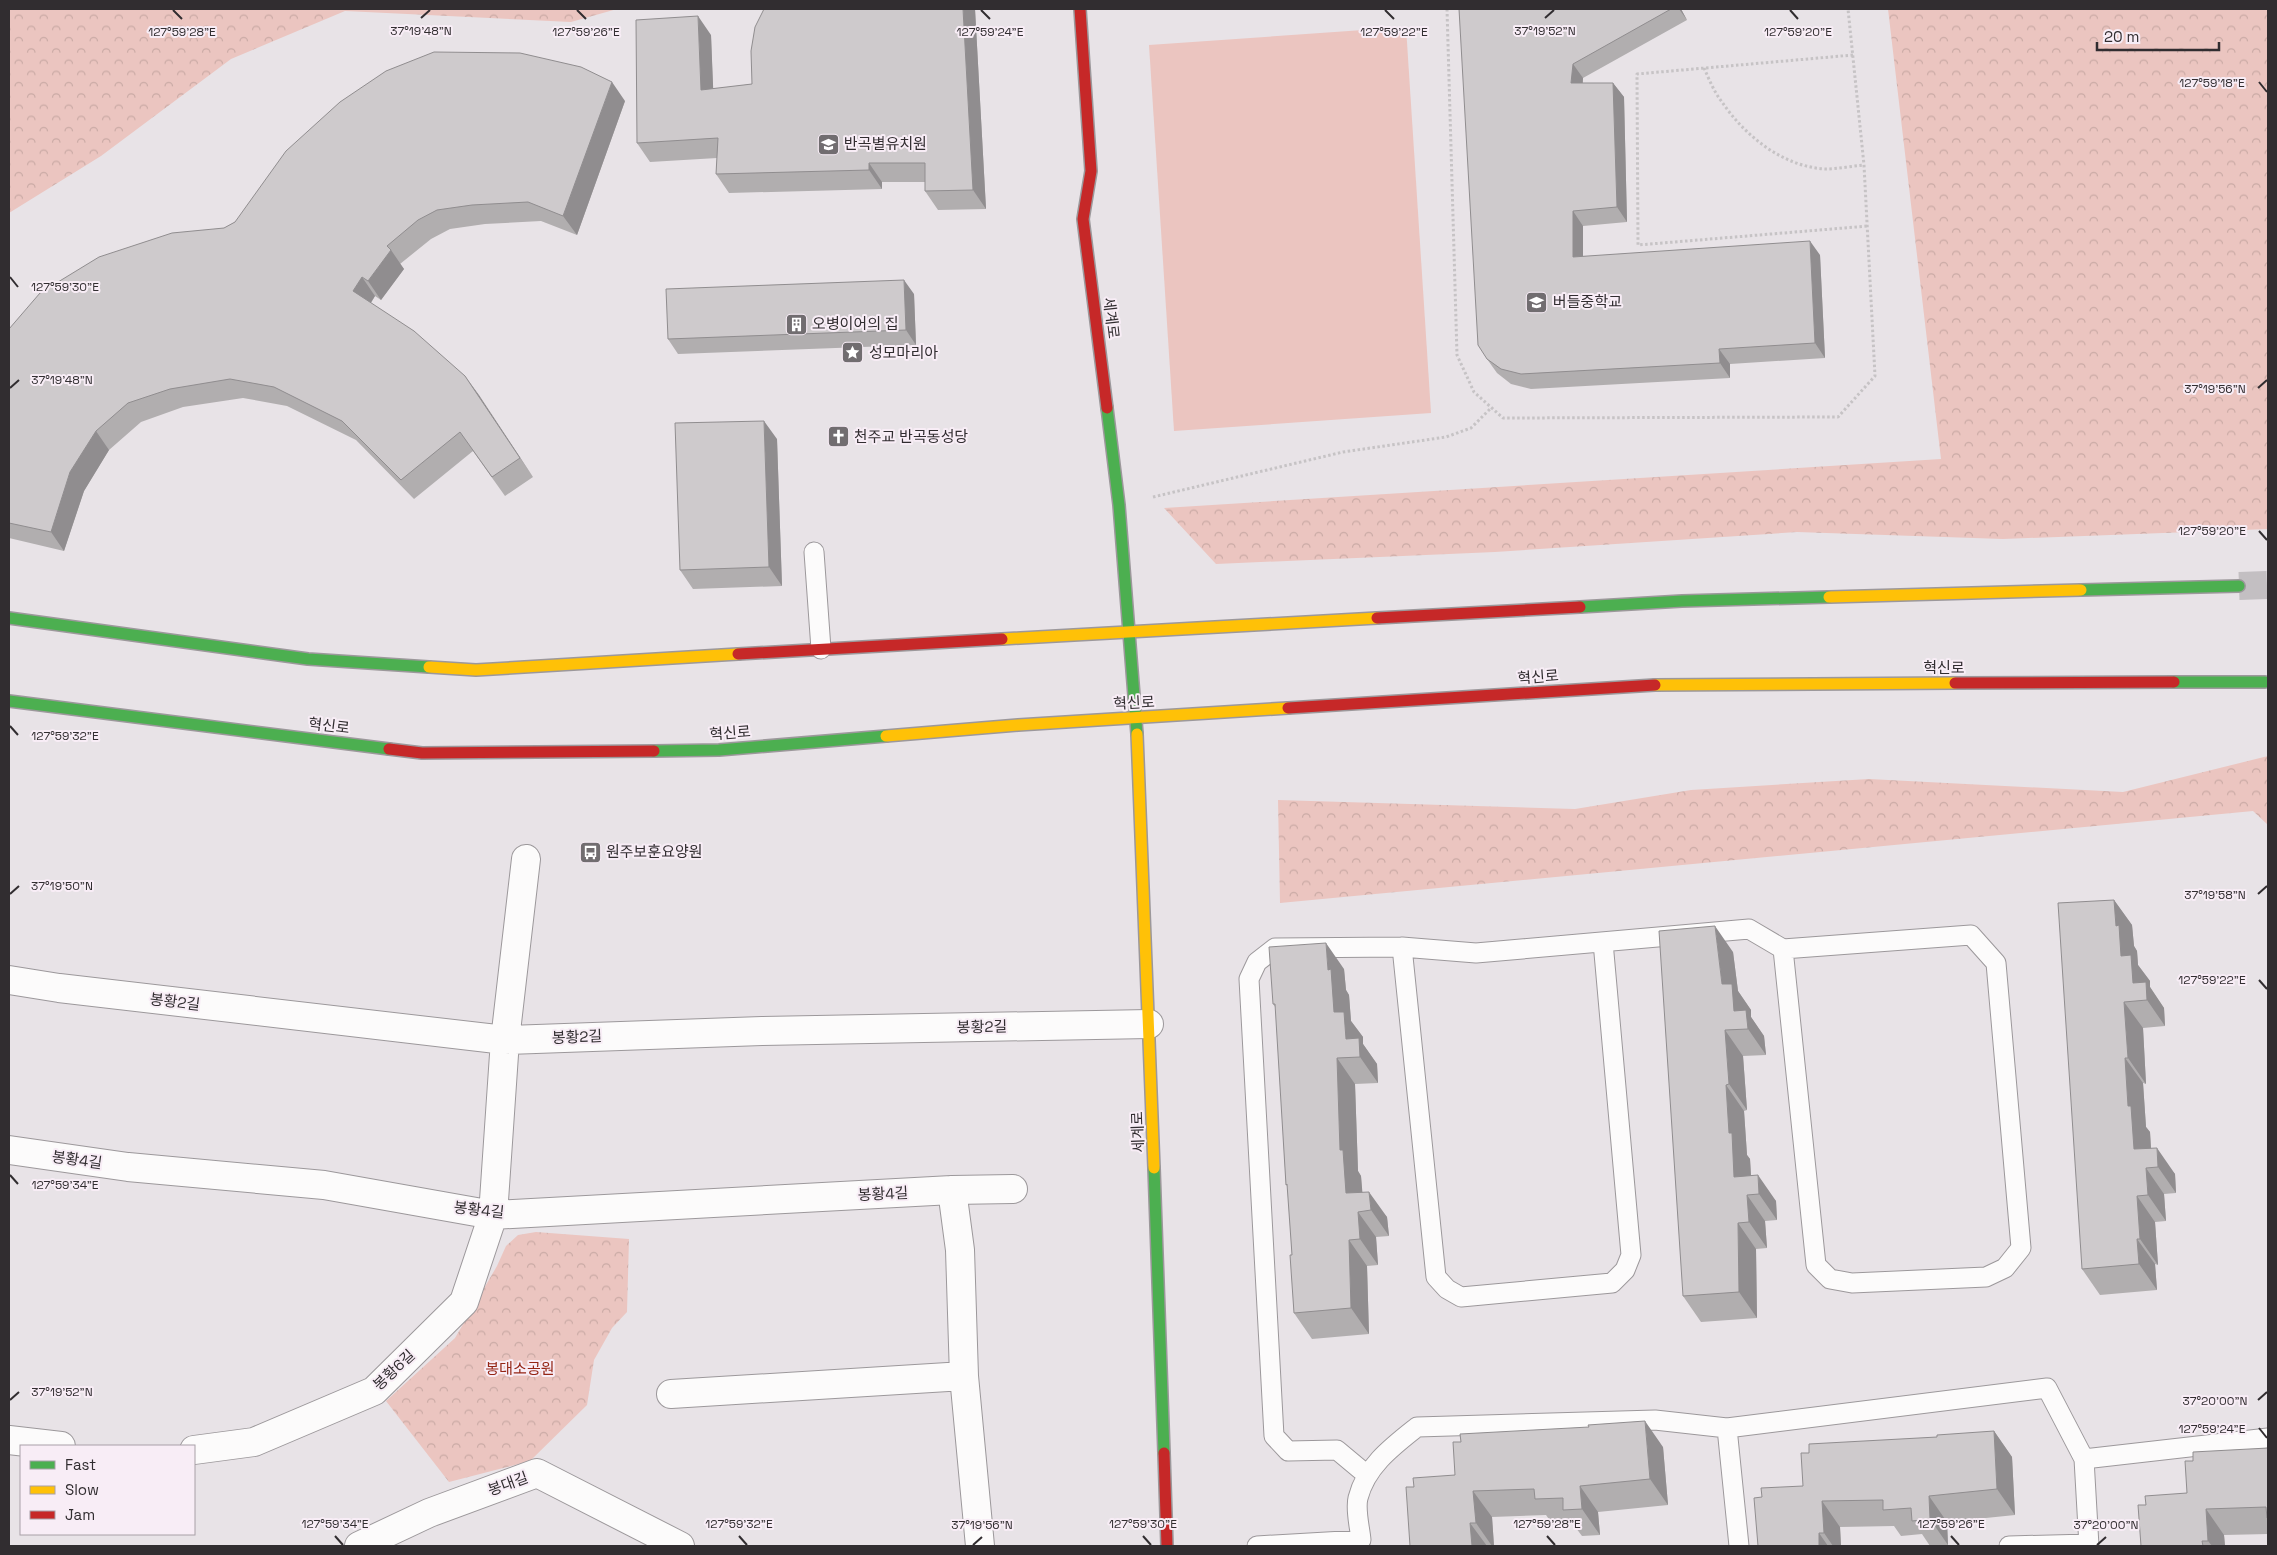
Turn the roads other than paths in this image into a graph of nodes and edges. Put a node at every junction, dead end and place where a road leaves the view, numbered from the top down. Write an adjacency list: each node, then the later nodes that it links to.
1 (1080, 9): 5 (street, 세계로)
2 (814, 552): 6 (lane)
3 (2239, 586): 5 (street)
4 (9, 618): 6 (street)
5 (1131, 630): 6 (street); 9 (street, 세계로)
6 (821, 649)
7 (2265, 682): 9 (street, 혁신로)
8 (9, 701): 9 (street, 혁신로)
9 (1136, 718): 15 (street, 세계로)
10 (526, 859): 16 (street, 봉황6길)
11 (1603, 942): 12 (lane); 12 (lane); 13 (lane)
12 (1402, 947): 29 (lane)
13 (1783, 949): 13 (lane)
14 (9, 980): 16 (street, 봉황2길)
15 (1149, 1024): 16 (street, 봉황2길); 34 (street, 세계로)
16 (505, 1040): 20 (street, 봉황6길)
17 (9, 1150): 20 (street, 봉황4길)
18 (1013, 1189): 19 (street, 봉황4길)
19 (952, 1190): 20 (street, 봉황4길); 21 (street)
20 (493, 1215): 27 (street, 봉황6길)
21 (964, 1376): 22 (street); 33 (street)
22 (671, 1394)
23 (1727, 1428): 28 (lane); 29 (lane); 36 (lane)
24 (2268, 1438): 28 (lane)
25 (9, 1440): 26 (street)
26 (52, 1445)
27 (195, 1450)
28 (2084, 1459): 30 (lane)
29 (1367, 1475): 35 (lane)
30 (2089, 1545): 37 (lane)
31 (359, 1546): 32 (street, 봉대길)
32 (680, 1546)
33 (980, 1546)
34 (1167, 1546)
35 (1257, 1546)
36 (1739, 1546)
37 (2009, 1546)

